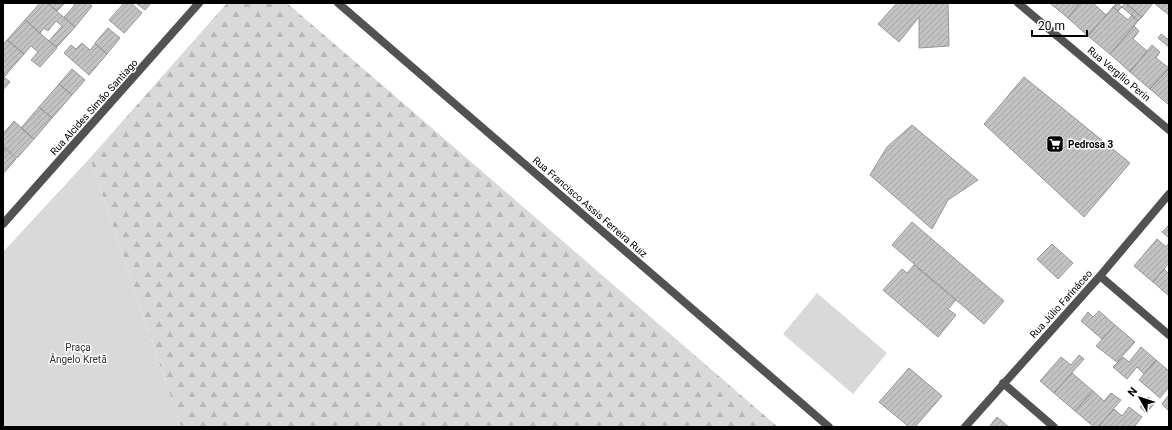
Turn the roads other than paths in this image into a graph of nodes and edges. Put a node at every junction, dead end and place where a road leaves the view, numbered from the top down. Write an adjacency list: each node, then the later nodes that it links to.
1 (199, 3): 6 (street, Rua Alcides Simão Santiago)
2 (338, 3): 10 (street, Rua Francisco Assis Ferreira Ruiz)
3 (1018, 3): 4 (street, Rua Vergílio Perin)
4 (1169, 130)
5 (1169, 194): 7 (street, Rua Júlio Farináceo)
6 (3, 224)
7 (1100, 276): 8 (street); 9 (street, Rua Júlio Farináceo)
8 (1169, 336)
9 (1003, 383): 11 (street, Rua Júlio Farináceo); 12 (street)
10 (829, 427)
11 (965, 427)
12 (1054, 427)

